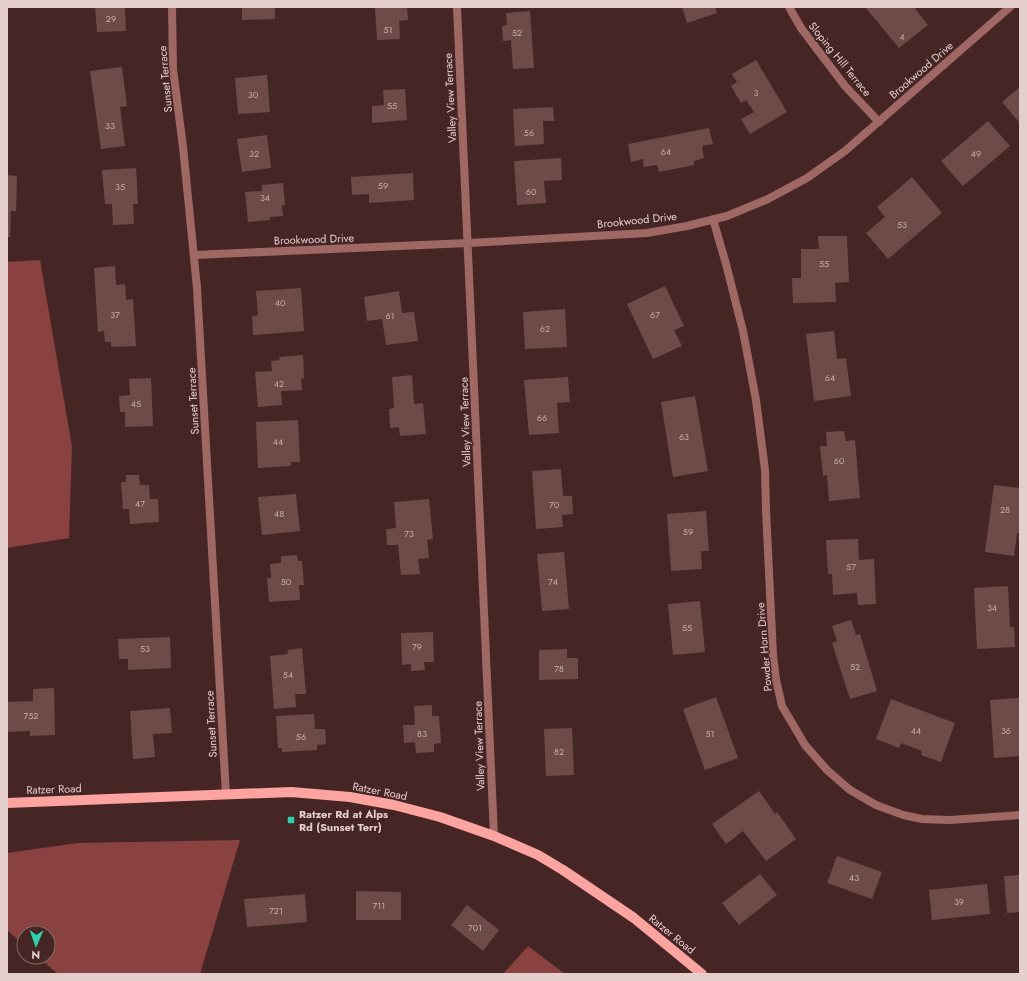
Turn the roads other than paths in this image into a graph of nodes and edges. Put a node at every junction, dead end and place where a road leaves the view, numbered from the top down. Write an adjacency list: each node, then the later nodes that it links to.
1 (172, 7): 8 (street, Sunset Terrace)
2 (457, 7): 7 (street, Valley View Terrace)
3 (789, 7): 5 (street, Sloping Hill Terrace)
4 (1010, 7): 5 (street, Brookwood Drive)
5 (879, 122): 6 (street, Brookwood Drive)
6 (713, 219): 7 (street, Brookwood Drive); 11 (street, Powder Horn Drive)
7 (468, 243): 8 (street, Brookwood Drive); 12 (street, Valley View Terrace)
8 (194, 255): 9 (street, Sunset Terrace)
9 (226, 795): 10 (main road, Ratzer Road); 12 (main road, Ratzer Road)
10 (7, 803)
11 (1020, 815)
12 (494, 836): 13 (main road, Ratzer Road)
13 (702, 974)

